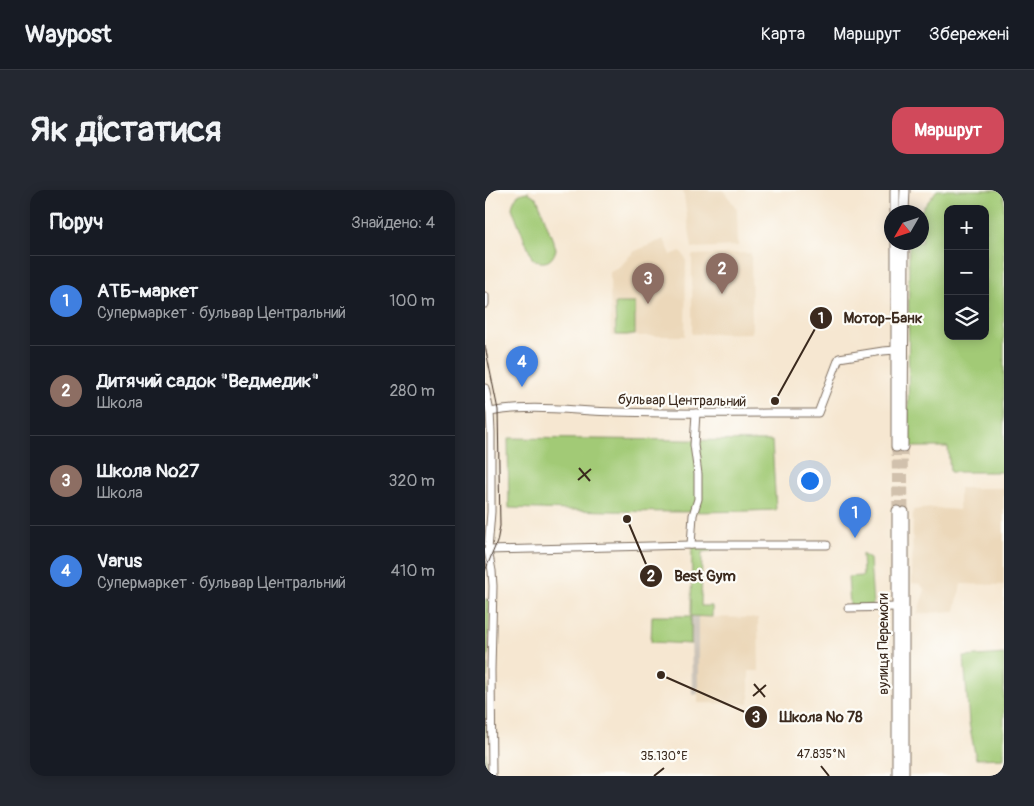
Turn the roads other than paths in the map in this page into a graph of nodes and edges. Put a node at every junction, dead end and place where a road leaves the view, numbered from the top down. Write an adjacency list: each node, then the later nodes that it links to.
1 (895, 190): 3 (main road)
2 (905, 190): 4 (main road)
3 (895, 205)
4 (905, 205)
5 (896, 250): 9 (main road)
6 (904, 250): 9 (main road)
7 (485, 296): 8 (street)
8 (485, 304)
9 (900, 339): 10 (main road)
10 (900, 350): 13 (street, бульвар Центральний); 14 (main road)
11 (485, 388): 12 (street)
12 (490, 412): 13 (street, бульвар Центральний); 17 (street)
13 (696, 413): 15 (street)
14 (899, 447)
15 (691, 545): 16 (street); 17 (street)
16 (827, 545)
17 (489, 550): 18 (street); 21 (street)
18 (485, 558)
19 (897, 607): 20 (street); 22 (main road, вулиця Перемоги); 23 (main road, вулиця Перемоги)
20 (848, 608)
21 (492, 776)
22 (897, 776)
23 (904, 776)

